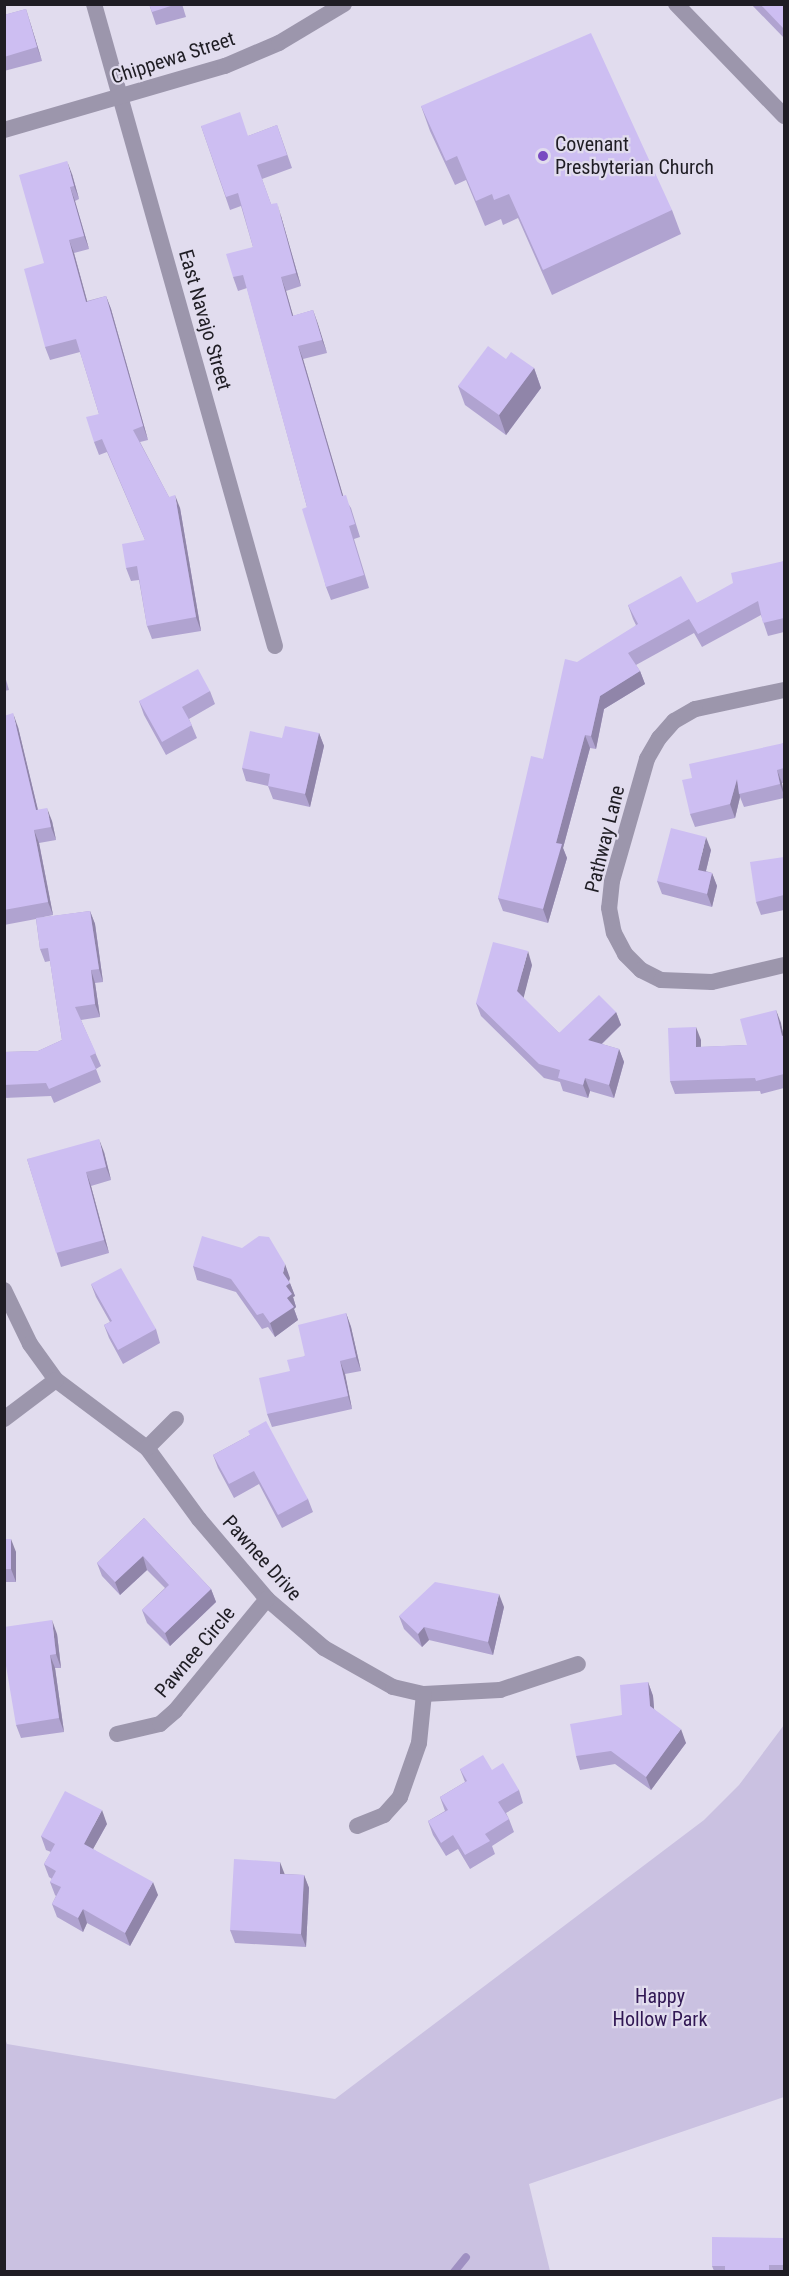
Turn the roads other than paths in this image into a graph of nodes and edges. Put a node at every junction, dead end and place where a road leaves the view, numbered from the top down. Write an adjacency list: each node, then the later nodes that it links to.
1 (94, 4): 4 (street, East Navajo Street)
2 (345, 4): 4 (street, Chippewa Street)
3 (676, 4): 5 (street)
4 (120, 97): 6 (street, Chippewa Street); 7 (street, East Navajo Street)
5 (784, 116)
6 (4, 130)
7 (275, 646)
8 (784, 690): 9 (street, Pathway Lane)
9 (784, 965)
10 (4, 1290): 11 (street, Pawnee Drive)
11 (56, 1380): 12 (street); 14 (street, Pawnee Drive)
12 (4, 1419)
13 (176, 1419): 14 (street)
14 (147, 1448): 15 (street, Pawnee Drive)
15 (267, 1599): 17 (street, Pawnee Drive); 18 (street, Pawnee Circle)
16 (578, 1664): 17 (street, Pawnee Drive)
17 (424, 1694): 19 (street)
18 (117, 1734)
19 (357, 1827)

